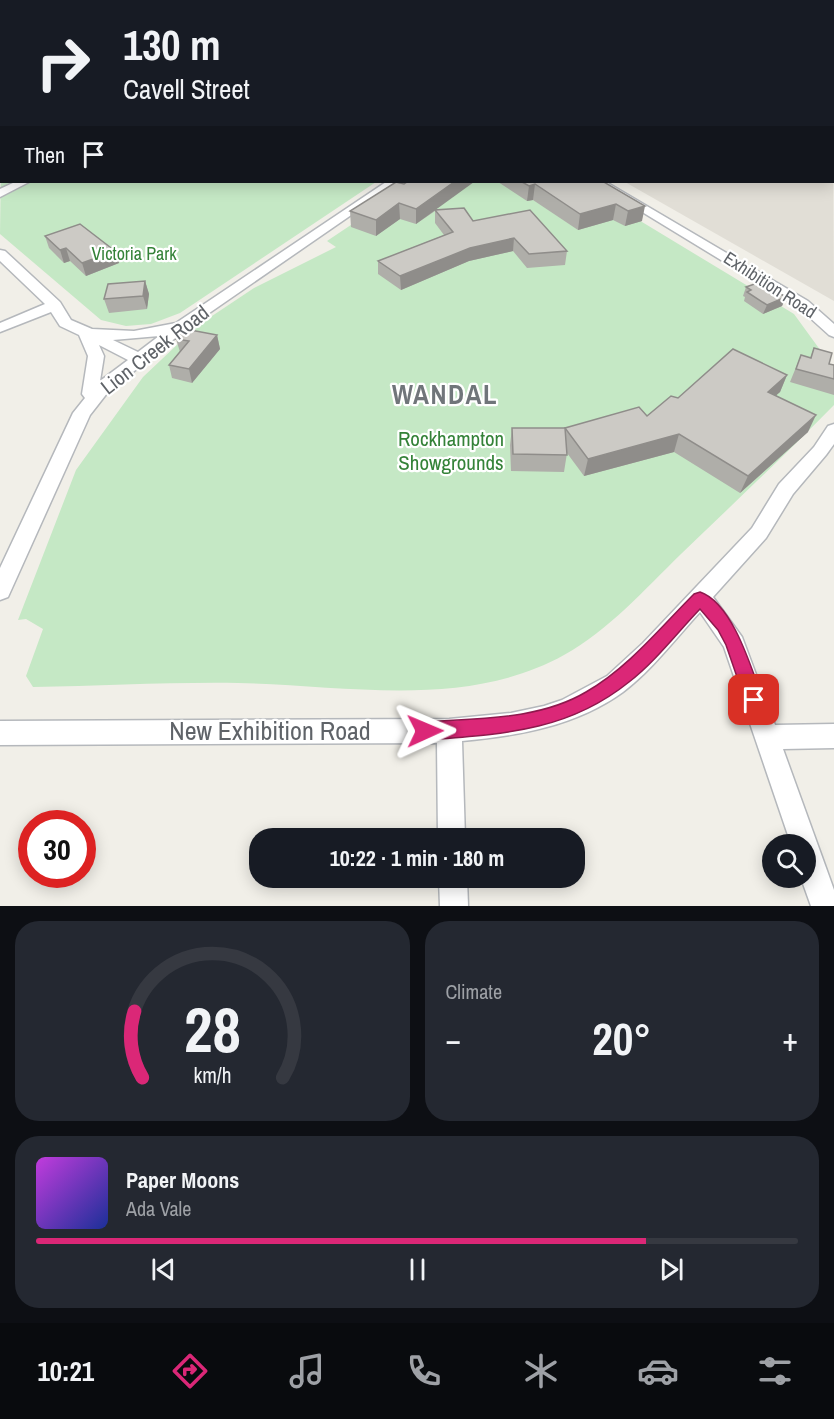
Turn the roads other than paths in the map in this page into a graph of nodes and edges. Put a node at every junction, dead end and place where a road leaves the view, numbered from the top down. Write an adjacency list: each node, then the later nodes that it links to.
1 (21, 183): 4 (street)
2 (392, 183): 9 (street, Lion Creek Road)
3 (601, 183): 5 (street, Exhibition Road)
4 (0, 193)
5 (702, 242): 8 (street, Exhibition Road); 12 (street, Exhibition Road)
6 (0, 254): 7 (street)
7 (55, 305): 10 (street); 11 (street)
8 (834, 313)
9 (184, 324): 11 (street); 13 (street, Lion Creek Road)
10 (0, 328)
11 (85, 331): 13 (street); 14 (street)
12 (834, 332)
13 (138, 358): 14 (street, Lion Creek Road)
14 (95, 397): 17 (street, Lion Creek Road)
15 (834, 430): 16 (street, New Exhibition Road)
16 (827, 447): 18 (street, New Exhibition Road)
17 (0, 591)
18 (700, 598): 19 (street, New Exhibition Road); 22 (street)
19 (449, 730): 20 (street, New Exhibition Road); 23 (street)
20 (0, 733)
21 (834, 736): 22 (street)
22 (767, 737): 24 (street)
23 (452, 828)
24 (801, 834)
25 (816, 879): 28 (street)
26 (453, 888): 27 (street)
27 (454, 906)
28 (825, 906)

